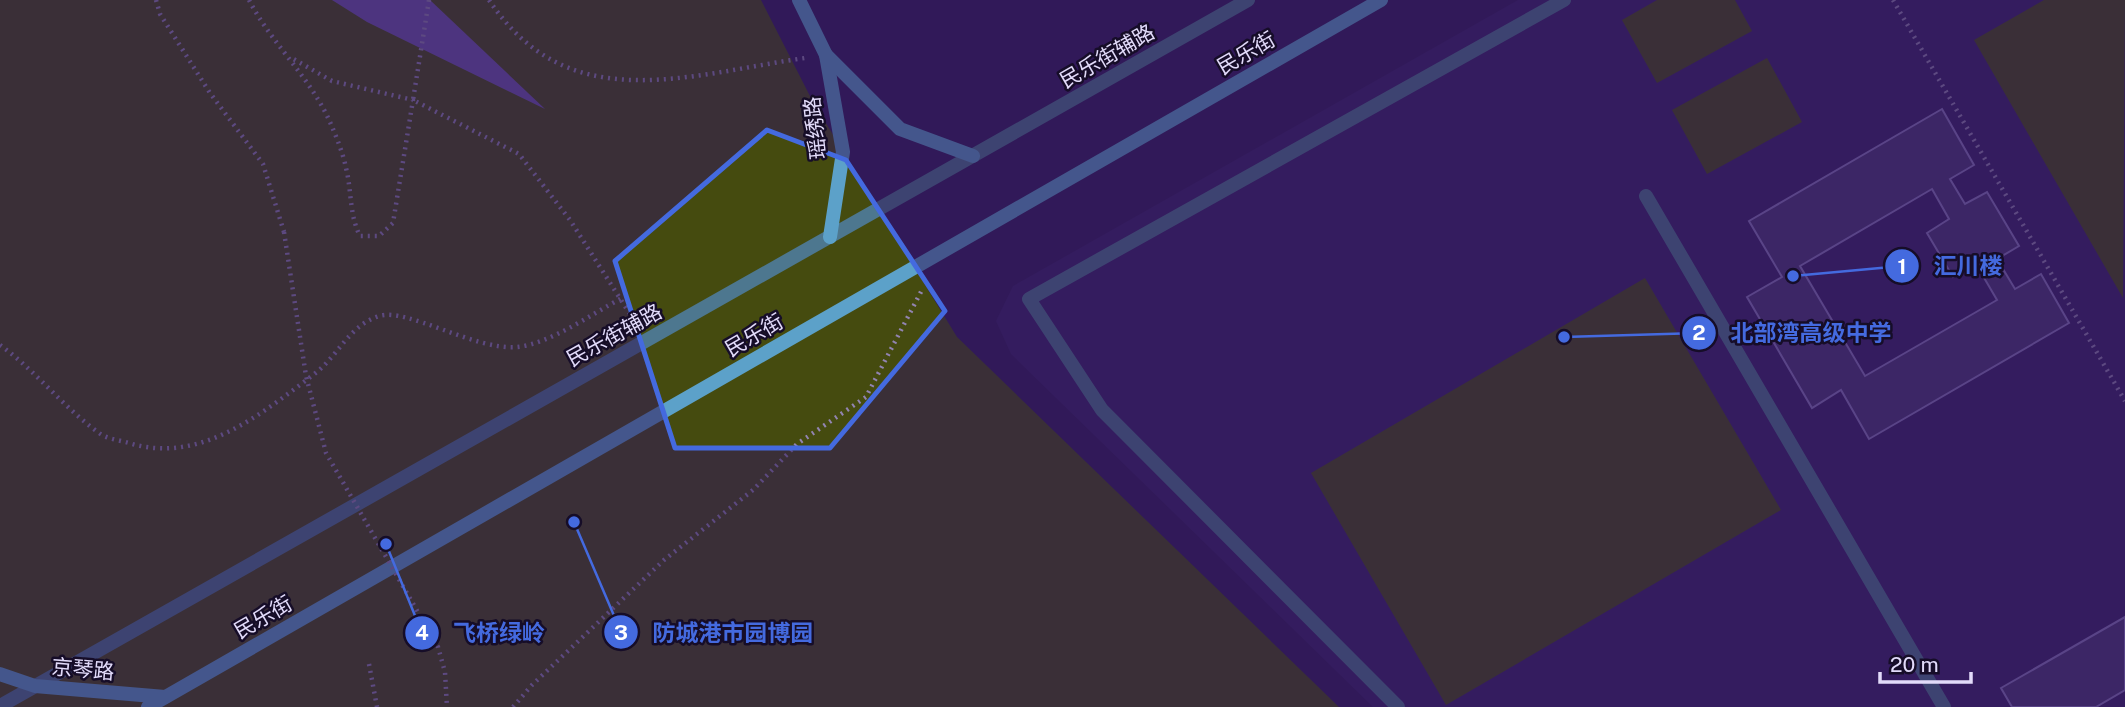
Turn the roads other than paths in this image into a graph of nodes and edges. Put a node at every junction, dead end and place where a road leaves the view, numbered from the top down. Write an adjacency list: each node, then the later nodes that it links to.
1 (799, 0): 5 (street, 瑶绣路)
2 (1248, 0): 6 (street, 民乐街辅路)
3 (1381, 0): 11 (street, 民乐街)
4 (1564, 0): 14 (street)
5 (826, 55): 6 (street, 瑶绣路); 8 (street, 瑶绣路)
6 (973, 156): 8 (street, 民乐街辅路)
7 (1646, 197): 15 (street)
8 (830, 237): 10 (street, 民乐街辅路)
9 (0, 674): 10 (street, 京琴路)
10 (36, 686): 11 (street, 京琴路); 12 (street, 民乐街辅路)
11 (165, 697): 13 (street, 民乐街)
12 (0, 706)
13 (148, 707)
14 (1398, 707)
15 (1944, 707)

